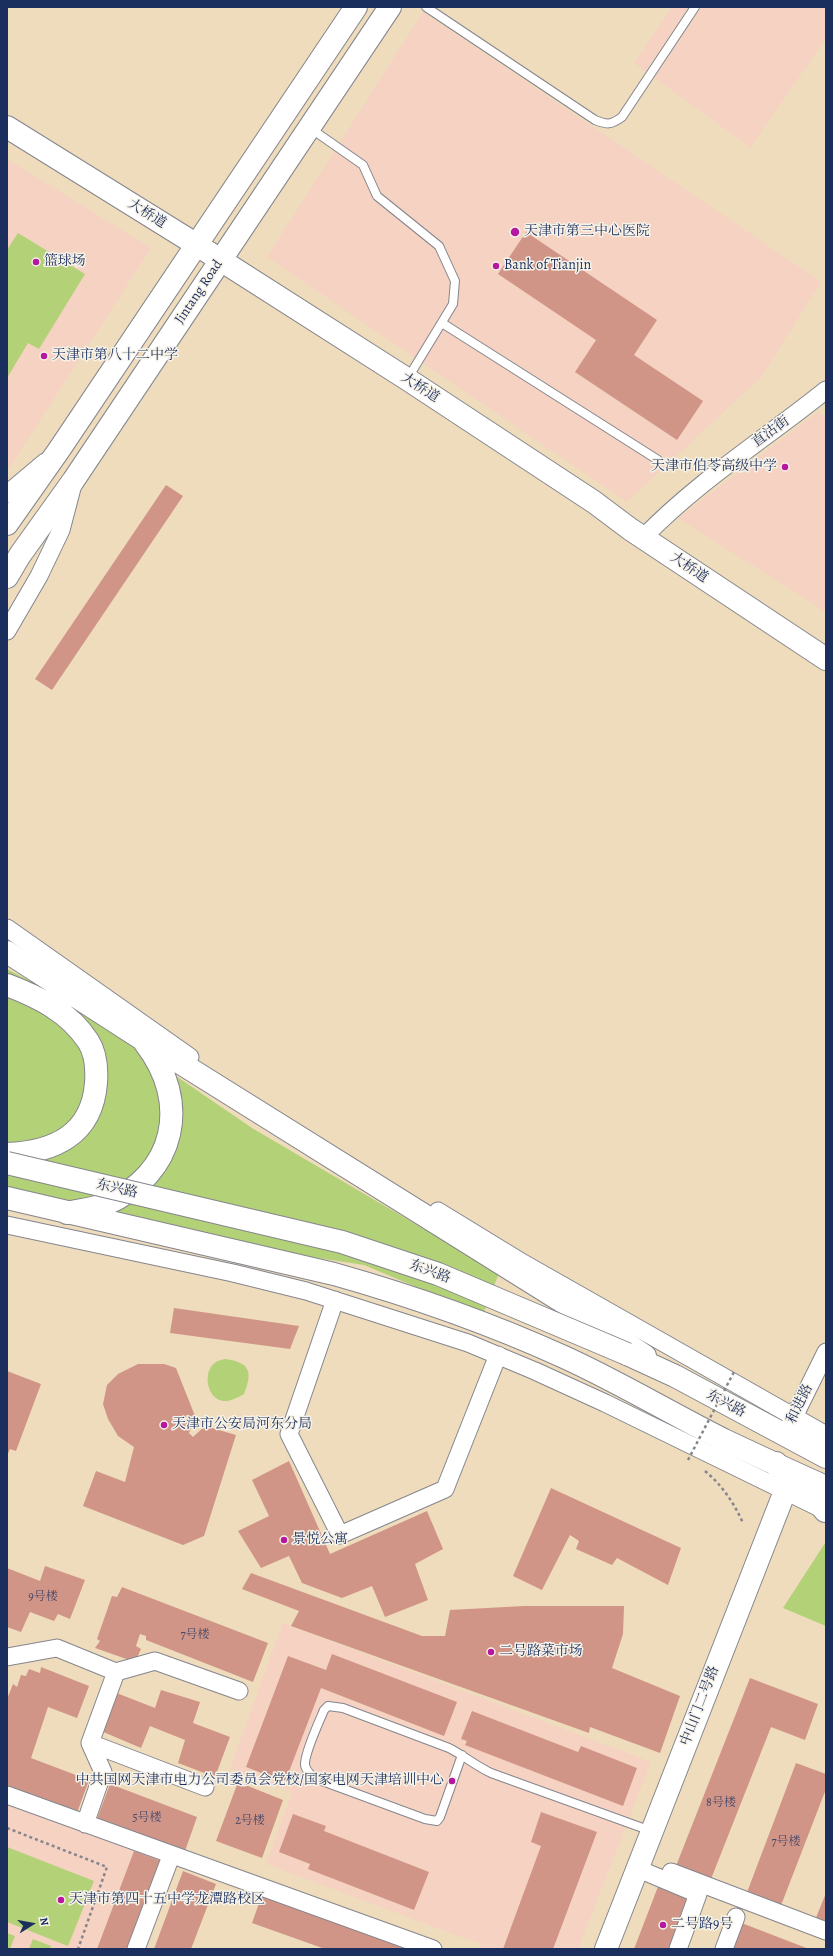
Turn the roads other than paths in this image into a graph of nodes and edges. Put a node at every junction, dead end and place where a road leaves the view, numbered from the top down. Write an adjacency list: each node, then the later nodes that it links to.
1 (356, 7): 7 (main road, Jintang Road)
2 (390, 7): 6 (main road, Jintang Road)
3 (426, 7): 4 (lane)
4 (695, 7)
5 (7, 127): 7 (main road, 大桥道)
6 (309, 128): 8 (main road, Jintang Road); 9 (lane)
7 (197, 245): 8 (main road, 大桥道); 12 (main road, Jintang Road)
8 (220, 261): 10 (main road, 大桥道); 14 (main road, Jintang Road)
9 (442, 323): 10 (lane); 13 (lane)
10 (407, 379): 17 (main road, 大桥道)
11 (826, 390): 17 (street, 直沽街)
12 (59, 450): 15 (street); 16 (main road, Jintang Road)
13 (658, 460)
14 (73, 481): 18 (main road, Jintang Road); 19 (street)
15 (7, 494)
16 (7, 524)
17 (643, 538): 20 (main road, 大桥道)
18 (7, 577)
19 (7, 630)
20 (826, 659)
21 (7, 928): 34 (street)
22 (7, 952): 24 (main road)
23 (7, 985): 25 (main road)
24 (142, 1039): 28 (main road); 33 (main road)
25 (7, 1154)
26 (7, 1162): 33 (main road, 东兴路, bridge)
27 (7, 1198): 28 (main road)
28 (103, 1212): 37 (main road)
29 (7, 1225): 30 (street)
30 (335, 1300): 32 (street); 32 (street)
31 (826, 1352): 34 (street, 和进路)
32 (498, 1355): 37 (street)
33 (675, 1376): 34 (main road, 东兴路)
34 (789, 1426): 35 (main road); 36 (main road, 东兴路)
35 (826, 1436)
36 (826, 1457)
37 (801, 1483): 38 (main road); 47 (main road, 中山门二号路)
38 (825, 1511)
39 (7, 1657): 40 (street)
40 (116, 1672): 41 (street); 42 (street)
41 (239, 1691)
42 (90, 1743): 44 (street); 46 (street)
43 (462, 1755): 43 (lane); 47 (lane)
44 (204, 1787)
45 (7, 1795): 46 (street)
46 (85, 1824): 48 (street)
47 (654, 1833): 49 (main road, 中山门二号路)
48 (171, 1856): 53 (street); 54 (street)
49 (640, 1869): 55 (main road, 中山门二号路); 56 (main road, 中山门二号路); 57 (street)
50 (671, 1872): 52 (street)
51 (736, 1918): 58 (street)
52 (826, 1931)
53 (136, 1949)
54 (433, 1949)
55 (606, 1949)
56 (613, 1949)
57 (678, 1949)
58 (724, 1949)

